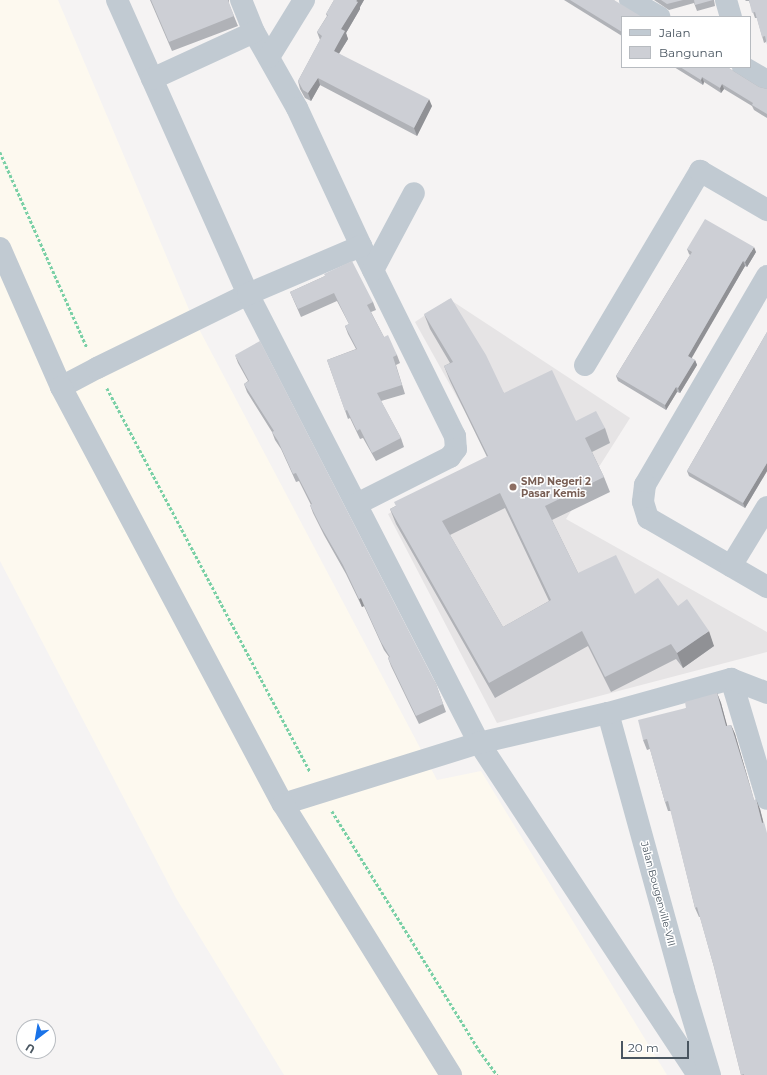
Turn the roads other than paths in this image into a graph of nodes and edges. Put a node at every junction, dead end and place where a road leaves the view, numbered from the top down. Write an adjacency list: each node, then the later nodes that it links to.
1 (117, 0): 11 (street)
2 (241, 0): 8 (street)
3 (304, 0): 9 (street)
4 (630, 0): 6 (street)
5 (726, 0): 7 (street)
6 (657, 16)
7 (731, 16)
8 (254, 32): 9 (street); 11 (street)
9 (269, 57): 15 (street)
10 (745, 68): 12 (street)
11 (152, 79): 19 (street)
12 (767, 81)
13 (414, 193): 17 (street)
14 (767, 210): 20 (street)
15 (361, 246): 17 (street); 19 (street)
16 (0, 248): 21 (street)
17 (373, 270): 22 (street)
18 (767, 276): 24 (street)
19 (248, 294): 21 (street); 22 (street)
20 (585, 365)
21 (62, 387): 31 (street)
22 (357, 504): 29 (street)
23 (767, 507): 24 (street)
24 (731, 566): 25 (street)
25 (767, 587)
26 (731, 679): 27 (street); 28 (street); 30 (street)
27 (767, 692)
28 (608, 713): 29 (street); 34 (street, Jalan Bougenville-VIII)
29 (479, 743): 31 (street); 33 (street)
30 (767, 799)
31 (283, 804): 32 (street)
32 (451, 1075)
33 (698, 1075)
34 (710, 1075)

